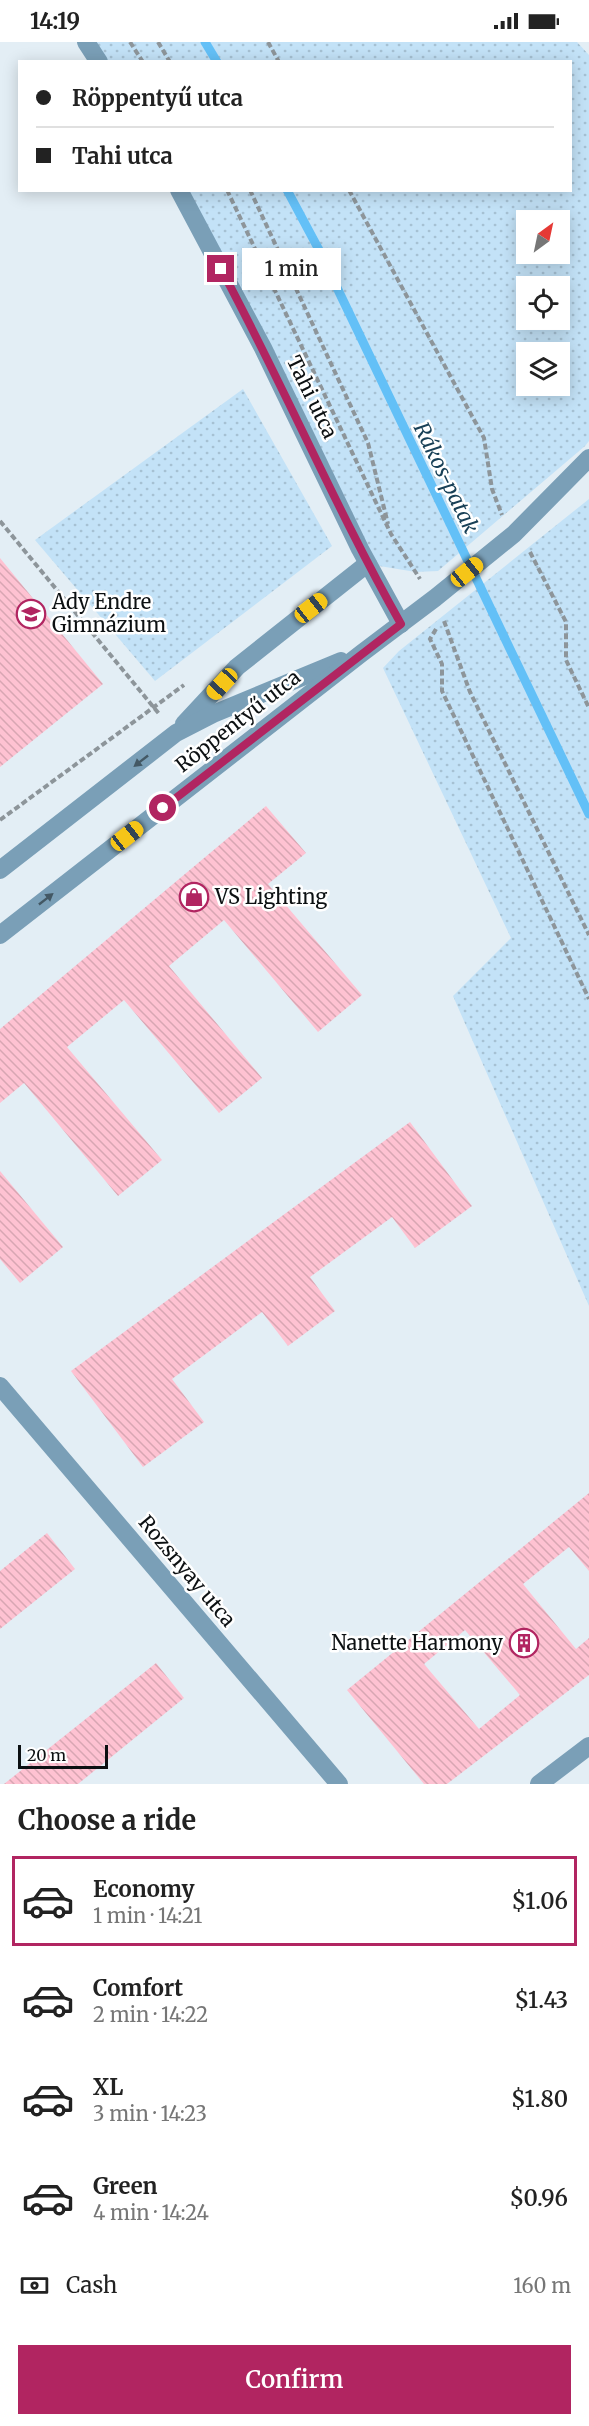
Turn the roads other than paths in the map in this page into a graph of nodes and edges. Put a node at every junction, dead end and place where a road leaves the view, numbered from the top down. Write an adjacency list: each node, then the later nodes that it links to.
1 (86, 42): 2 (street)
2 (98, 60)
3 (180, 192): 5 (street, Tahi utca)
4 (589, 459): 6 (street, Röppentyű utca)
5 (367, 564): 6 (street, Tahi utca); 8 (street)
6 (401, 624): 7 (street, Röppentyű utca)
7 (362, 653): 8 (street, Röppentyű utca); 10 (street, Röppentyű utca, one-way to 7)
8 (176, 733): 9 (street, Röppentyű utca, one-way to 9)
9 (0, 870)
10 (0, 935)
11 (0, 1386): 13 (street, Rozsnyay utca)
12 (589, 1746): 14 (street)
13 (339, 1784)
14 (539, 1784)

